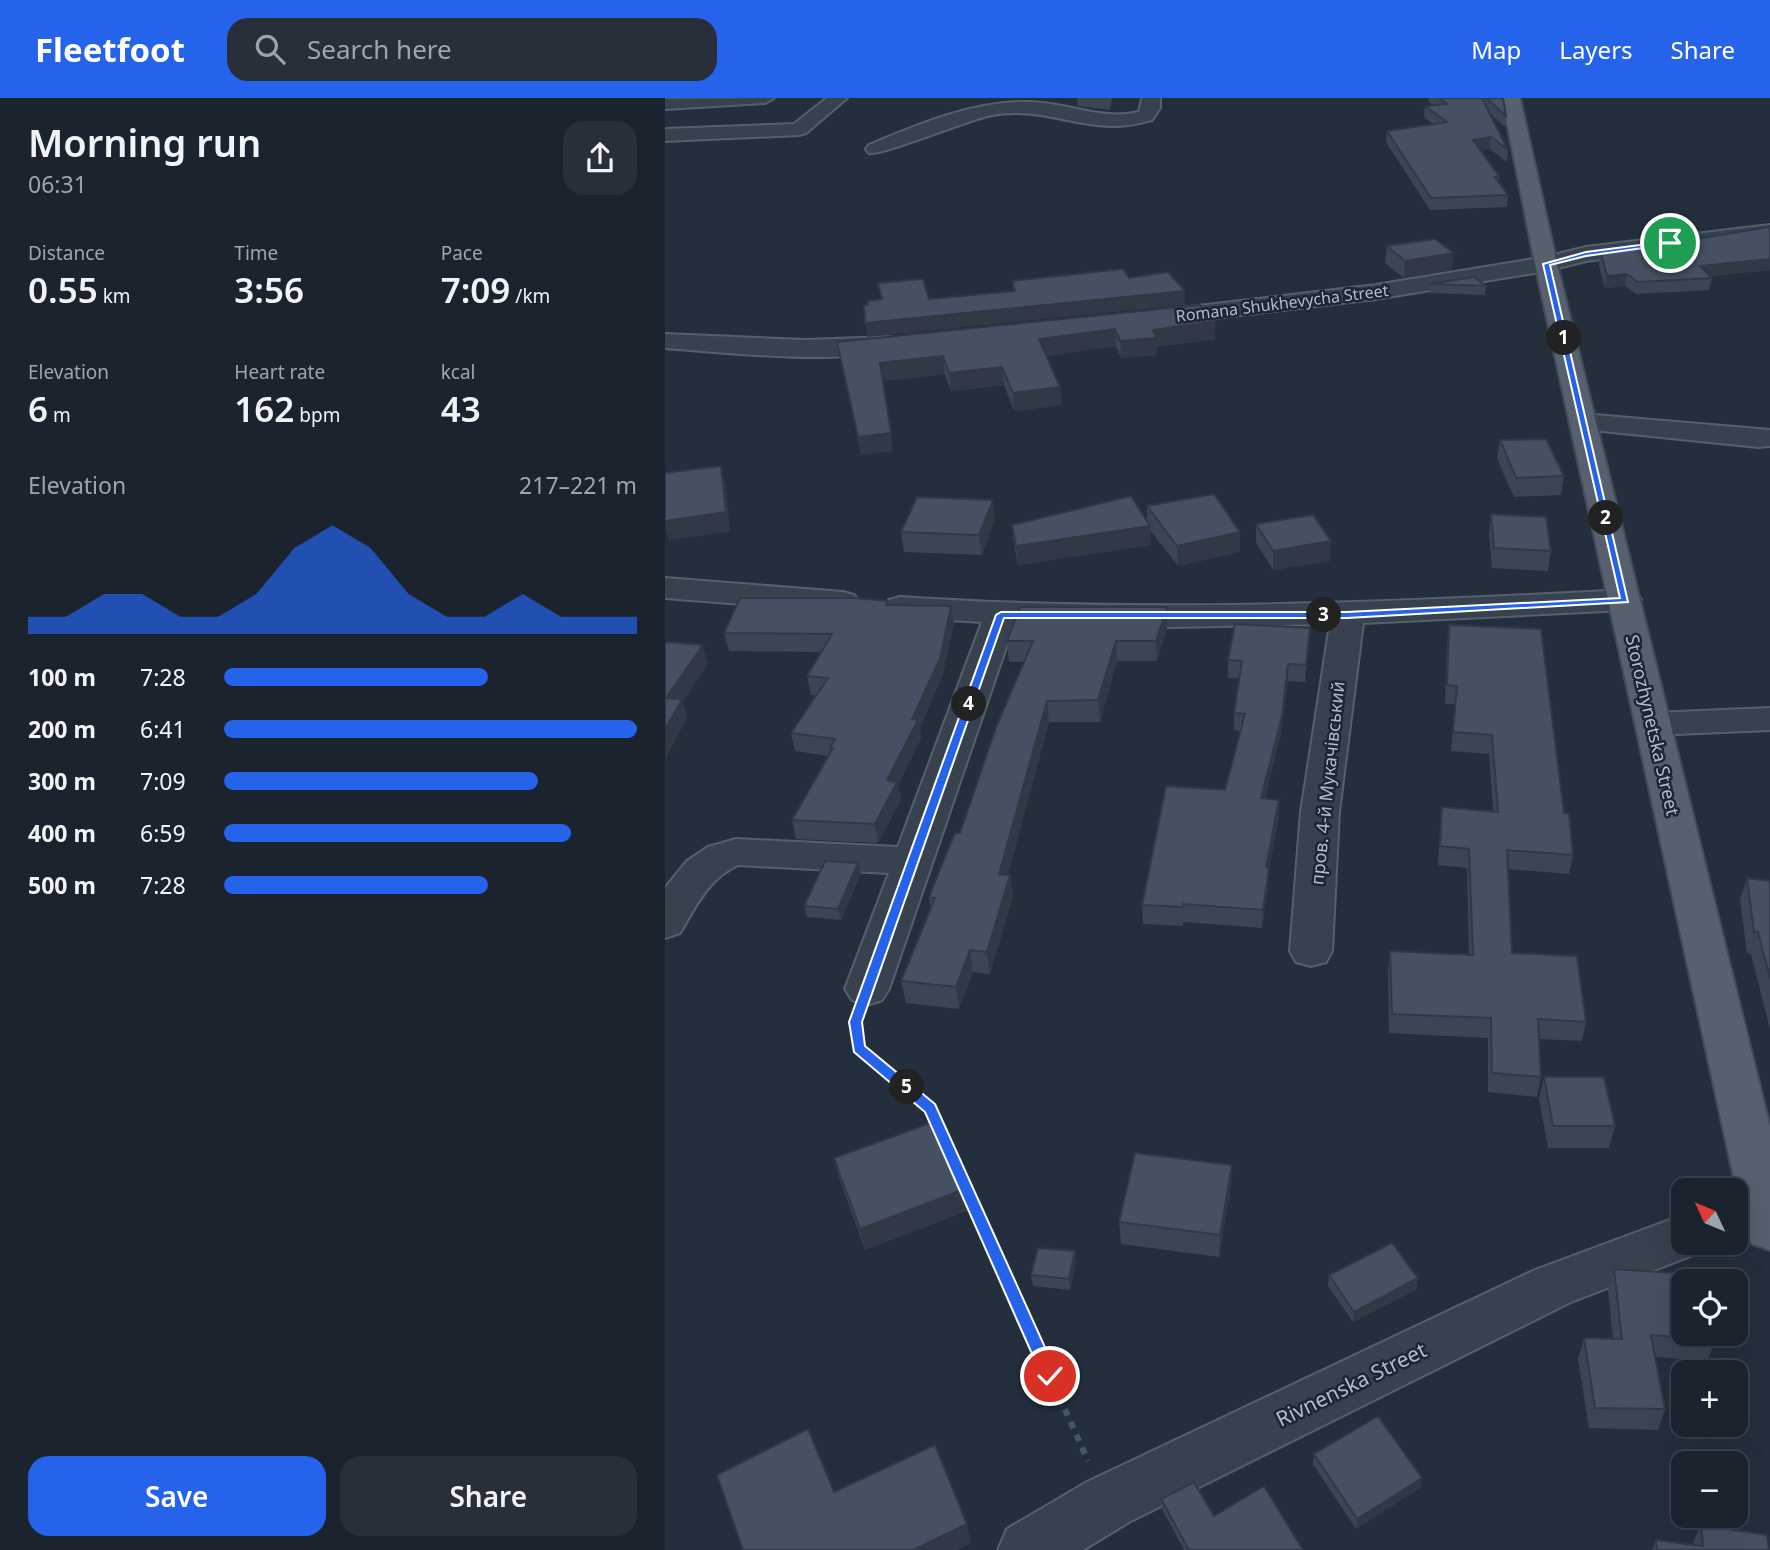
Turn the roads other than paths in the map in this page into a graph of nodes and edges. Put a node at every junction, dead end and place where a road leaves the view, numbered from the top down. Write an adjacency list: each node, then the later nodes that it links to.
1 (765, 98): 5 (street)
2 (838, 98): 6 (street)
3 (1151, 98): 9 (street)
4 (1511, 98): 11 (main road, Storozhynetska Street)
5 (665, 104)
6 (821, 112): 7 (street); 8 (street)
7 (665, 120)
8 (665, 135)
9 (876, 149)
10 (1770, 231): 11 (street, Romana Shukhevycha Street)
11 (1546, 264): 12 (street, Romana Shukhevycha Street); 15 (main road, Storozhynetska Street)
12 (1127, 321)
13 (665, 341): 14 (street)
14 (909, 343)
15 (1583, 422): 16 (street); 18 (main road, Storozhynetska Street)
16 (1770, 438)
17 (666, 589): 19 (street)
18 (1625, 600): 20 (street); 22 (main road, Storozhynetska Street)
19 (1001, 615): 20 (street); 23 (street)
20 (1347, 615): 25 (street, пров. 4-й Мукачівський)
21 (1770, 719): 22 (street)
22 (1653, 724): 27 (main road, Storozhynetska Street)
23 (913, 862): 24 (street); 26 (street)
24 (665, 923)
25 (1311, 951)
26 (867, 989)
27 (1760, 1215)
28 (1671, 1242): 29 (street, Rivnenska Street)
29 (1028, 1550)

